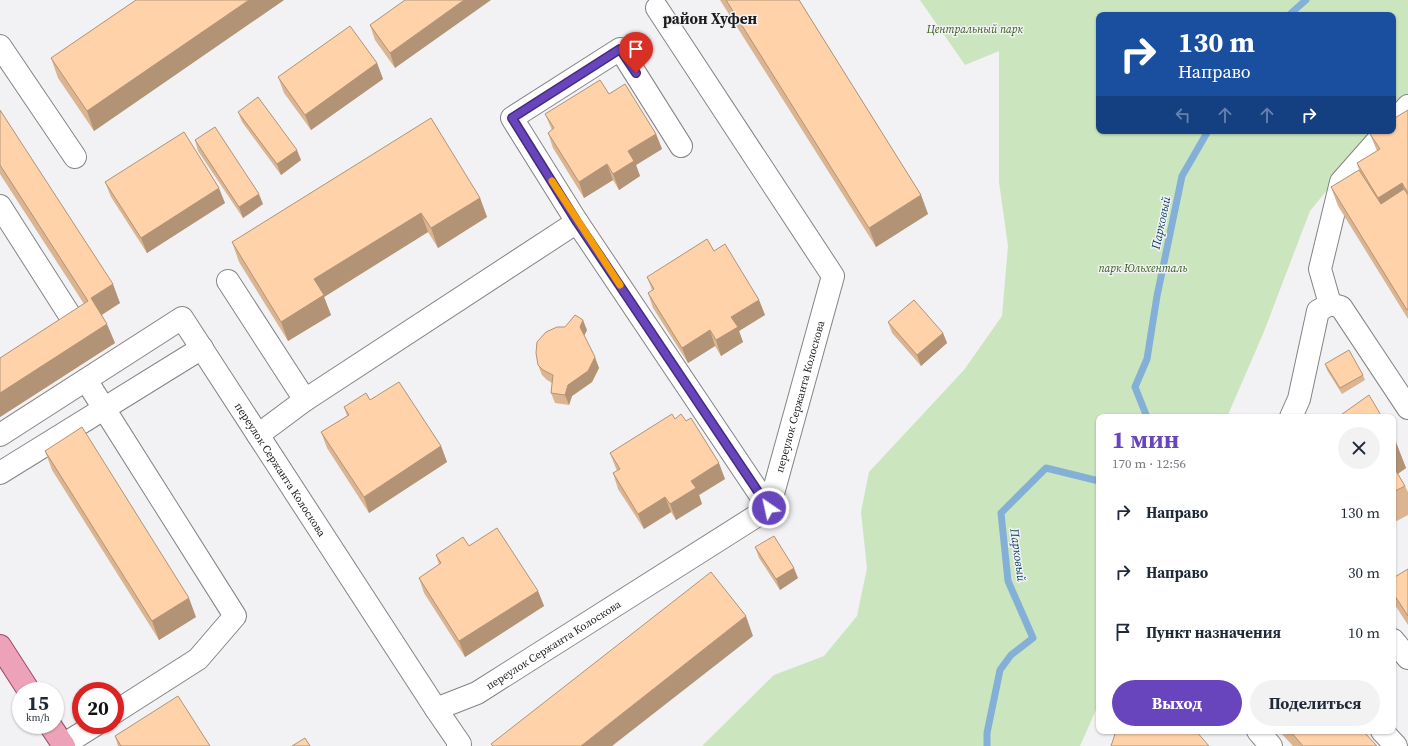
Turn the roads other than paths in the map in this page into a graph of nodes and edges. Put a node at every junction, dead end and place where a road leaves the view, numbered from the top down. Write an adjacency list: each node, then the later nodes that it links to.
1 (657, 8): 22 (street, переулок Сержанта Колоскова)
2 (0, 46): 7 (street)
3 (1408, 106): 4 (street)
4 (1396, 120)
5 (1383, 134): 11 (street)
6 (681, 146): 9 (street)
7 (75, 157)
8 (0, 206): 12 (street)
9 (577, 222): 15 (street); 22 (street)
10 (228, 281): 15 (street)
11 (1330, 304): 16 (street); 18 (street)
12 (44, 345)
13 (202, 348): 14 (street, переулок Сержанта Колоскова); 17 (street); 20 (street, переулок Сержанта Колоскова)
14 (86, 380): 17 (street); 19 (street, переулок Сержанта Колоскова)
15 (305, 400): 20 (street)
16 (1408, 408)
17 (105, 409): 21 (street); 27 (street)
18 (1292, 414)
19 (0, 435)
20 (258, 435): 28 (street, переулок Сержанта Колоскова)
21 (0, 473)
22 (769, 508): 28 (street, переулок Сержанта Колоскова)
23 (1396, 644): 25 (street)
24 (0, 646): 26 (main road)
25 (1408, 658)
26 (23, 682)
27 (124, 706)
28 (436, 709): 35 (street)
29 (56, 734): 34 (main road)
30 (81, 734): 34 (street)
31 (1261, 734): 36 (street)
32 (1385, 734): 37 (street)
33 (1408, 738): 38 (street)
34 (63, 746)
35 (458, 746)
36 (1271, 746)
37 (1396, 746)
38 (1400, 746)

